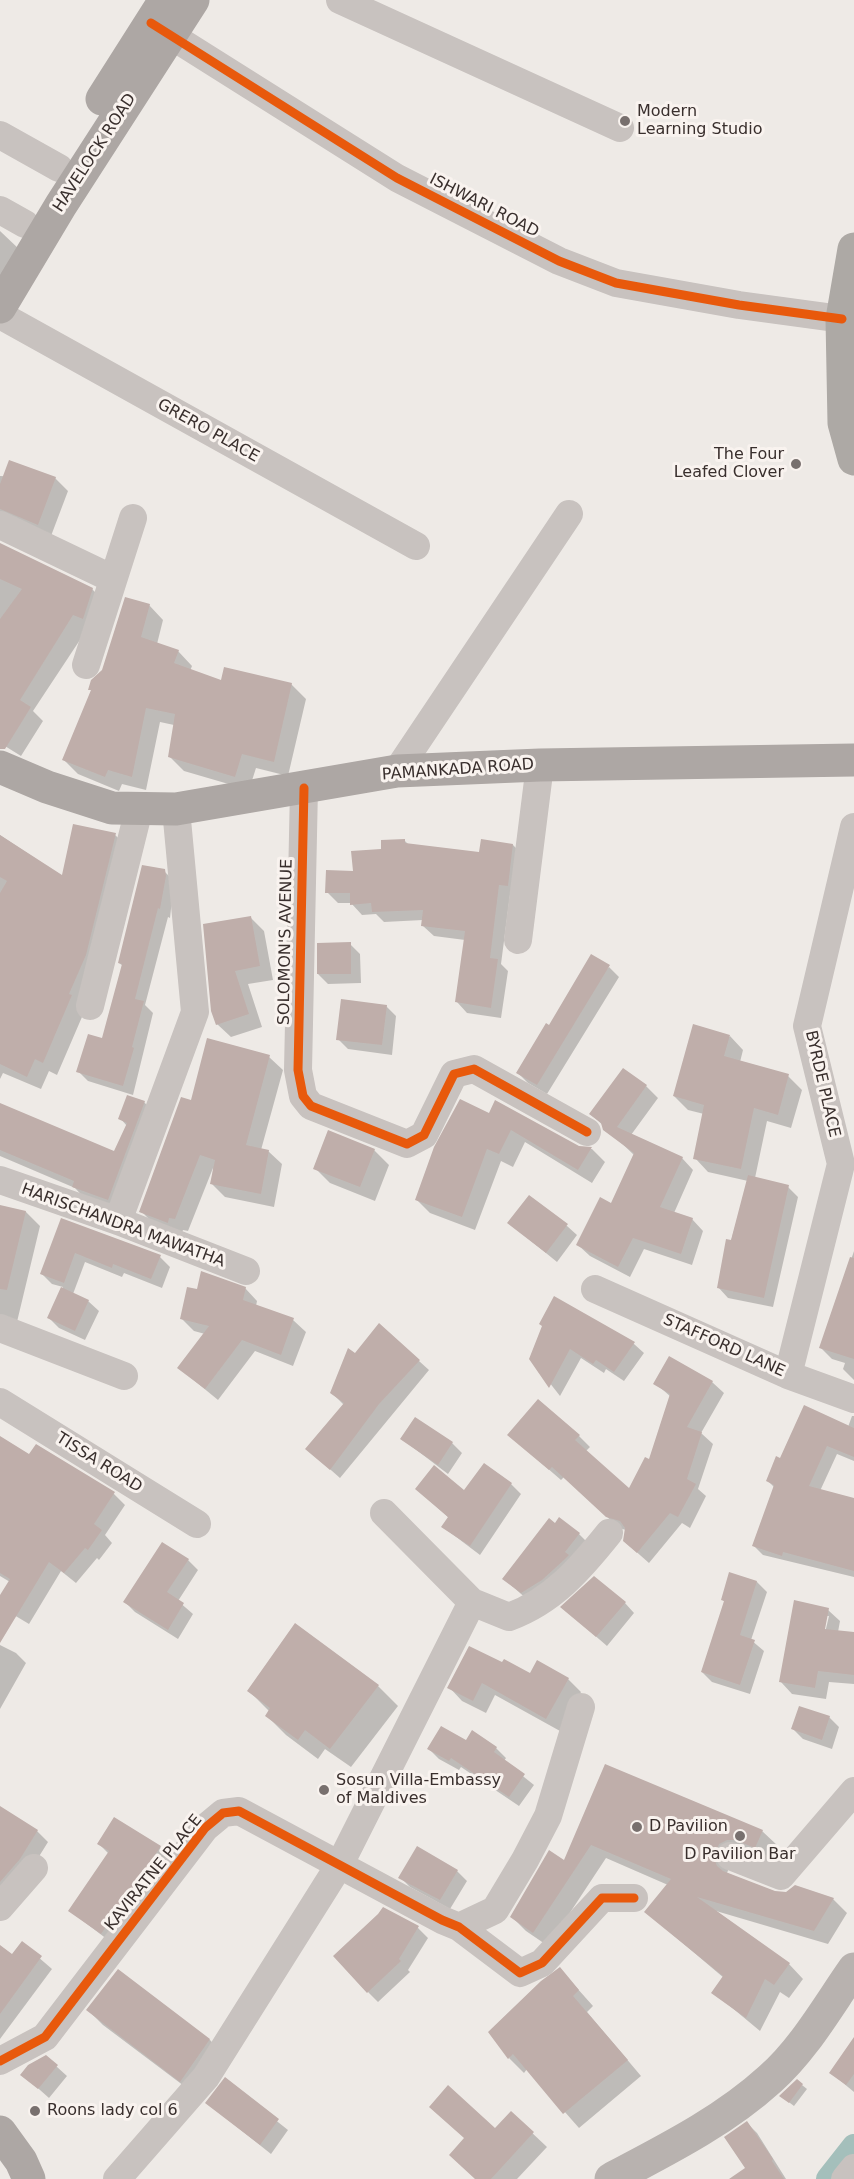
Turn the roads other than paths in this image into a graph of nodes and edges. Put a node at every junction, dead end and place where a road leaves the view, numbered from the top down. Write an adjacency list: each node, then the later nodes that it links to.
1 (193, 0): 3 (main road, HAVELOCK ROAD)
2 (340, 0): 4 (street)
3 (162, 19): 6 (main road, HAVELOCK ROAD); 10 (main road, HAVELOCK ROAD); 12 (street, ISHWARI ROAD)
4 (620, 128)
5 (0, 135): 6 (street)
6 (59, 168): 7 (main road, HAVELOCK ROAD)
7 (12, 217): 9 (main road, HAVELOCK ROAD)
8 (854, 249): 12 (highway)
9 (0, 264)
10 (0, 307)
11 (0, 315): 17 (street, GRERO PLACE)
12 (842, 319): 13 (highway)
13 (854, 459)
14 (569, 514): 23 (street)
15 (133, 518): 18 (street)
16 (0, 525): 18 (street)
17 (416, 546)
18 (113, 579): 19 (street)
19 (86, 665)
20 (854, 760): 21 (main road, PAMANKADA ROAD)
21 (540, 765): 23 (main road, PAMANKADA ROAD); 28 (street)
22 (0, 767): 25 (main road, PAMANKADA ROAD)
23 (397, 771): 24 (main road, PAMANKADA ROAD)
24 (304, 788): 26 (main road, PAMANKADA ROAD); 30 (street, SOLOMON'S AVENUE)
25 (139, 809): 26 (main road, PAMANKADA ROAD); 29 (street)
26 (176, 809): 32 (street)
27 (854, 827): 36 (street, BYRDE PLACE)
28 (518, 940)
29 (90, 1006)
30 (587, 1132)
31 (0, 1180): 32 (street, HARISCHANDRA MAWATHA)
32 (118, 1221): 33 (street, HARISCHANDRA MAWATHA)
33 (246, 1271)
34 (595, 1289): 36 (street, STAFFORD LANE)
35 (0, 1328): 37 (street)
36 (788, 1375): 38 (street, STAFFORD LANE)
37 (123, 1377)
38 (854, 1399)
39 (0, 1402): 41 (street, TISSA ROAD)
40 (384, 1513): 43 (street)
41 (197, 1524)
42 (609, 1533): 43 (street)
43 (472, 1602): 47 (street)
44 (581, 1707): 51 (street)
45 (854, 1791): 46 (street)
46 (729, 1856)
47 (340, 1864): 51 (street, KAVIRATNE PLACE); 53 (street, KAVIRATNE PLACE); 57 (street)
48 (34, 1868): 50 (street)
49 (634, 1898): 51 (street, KAVIRATNE PLACE)
50 (0, 1907)
51 (459, 1927)
52 (854, 1970): 58 (main road)
53 (0, 2061)
54 (0, 2132): 56 (main road)
55 (854, 2168): 59 (street)
56 (29, 2179)
57 (117, 2179)
58 (611, 2179)
59 (845, 2179)

